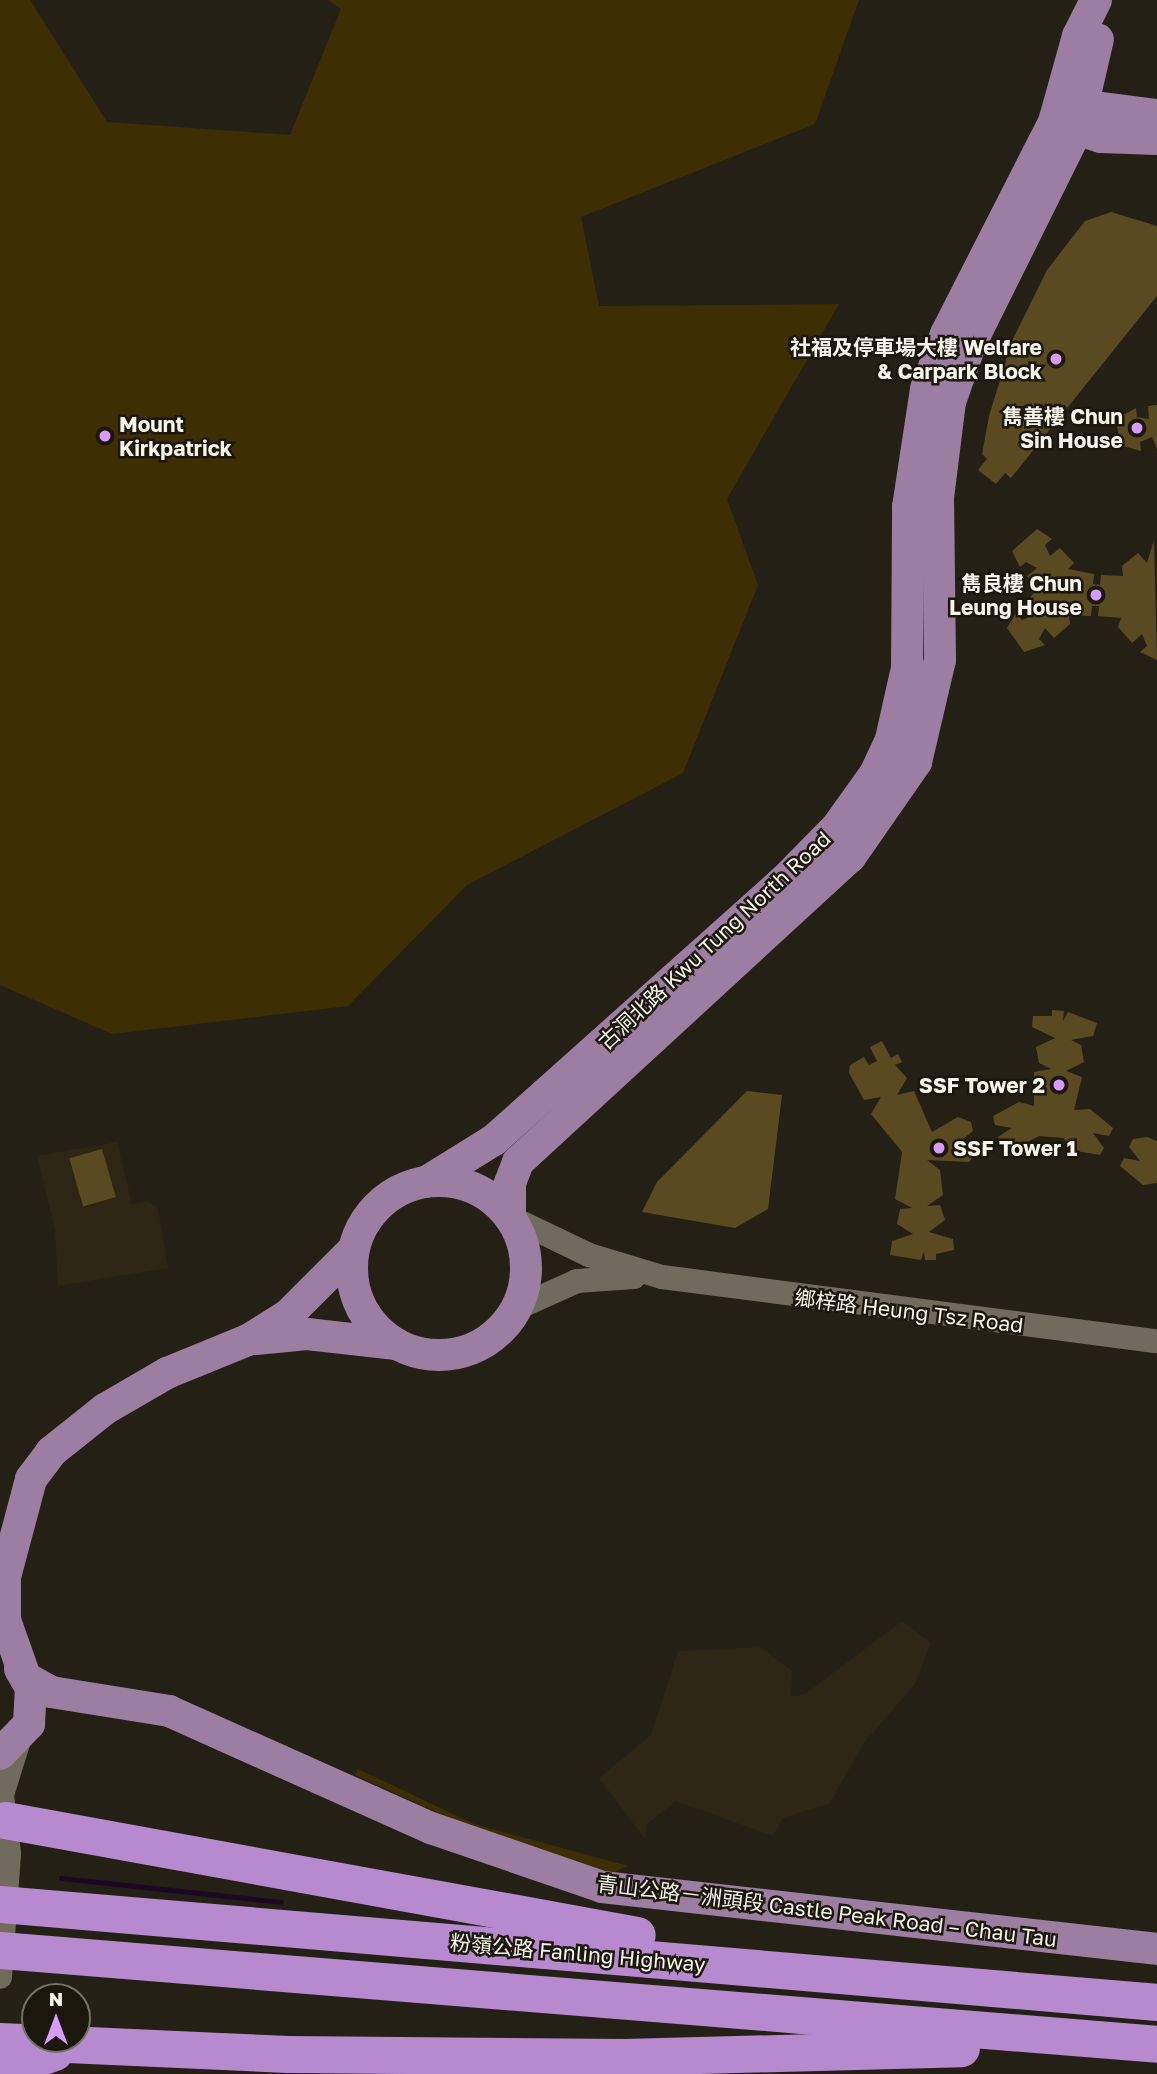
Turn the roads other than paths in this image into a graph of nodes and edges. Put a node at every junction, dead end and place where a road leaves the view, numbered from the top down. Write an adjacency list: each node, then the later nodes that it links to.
1 (1096, 0): 4 (main road, 古洞北路 Kwu Tung North Road)
2 (1102, 0): 4 (main road, 古洞北路 Kwu Tung North Road)
3 (1157, 115): 4 (main road)
4 (1063, 118): 5 (main road); 6 (main road, 古洞北路 Kwu Tung North Road); 7 (main road, 古洞北路 Kwu Tung North Road)
5 (1157, 139)
6 (426, 1182): 7 (main road); 8 (main road, 古洞北路 Kwu Tung North Road)
7 (510, 1217): 9 (street, 鄉梓路 Heung Tsz Road); 10 (main road, 古洞北路 Kwu Tung North Road)
8 (354, 1250): 11 (main road, 古洞北路 Kwu Tung North Road); 13 (main road, 古洞北路 Kwu Tung North Road)
9 (662, 1277): 10 (street, 鄉梓路 Heung Tsz Road); 12 (street, 鄉梓路 Heung Tsz Road)
10 (517, 1308): 13 (main road, 古洞北路 Kwu Tung North Road)
11 (248, 1340): 13 (main road, 古洞北路 Kwu Tung North Road); 14 (main road, 古洞北路 Kwu Tung North Road)
12 (1157, 1341)
13 (396, 1344)
14 (3, 1581): 15 (main road, 古洞北路 Kwu Tung North Road)
15 (16, 1667): 16 (main road); 17 (main road, 古洞北路 Kwu Tung North Road)
16 (93, 1699): 17 (main road); 20 (main road, 青山公路－洲頭段 Castle Peak Road – Chau Tau)
17 (16, 1740): 18 (street)
18 (3, 1813): 19 (street); 23 (highway)
19 (4, 1888): 22 (street); 23 (highway, 粉嶺公路 Fanling Highway)
20 (1157, 1949)
21 (0, 1950): 26 (highway, 粉嶺公路 Fanling Highway)
22 (0, 1977)
23 (1059, 1994): 24 (highway, 粉嶺公路 Fanling Highway)
24 (1157, 2002)
25 (0, 2041): 28 (highway)
26 (1116, 2042): 27 (highway, 粉嶺公路 Fanling Highway); 28 (highway)
27 (1157, 2045)
28 (132, 2047): 29 (highway)
29 (0, 2072)

